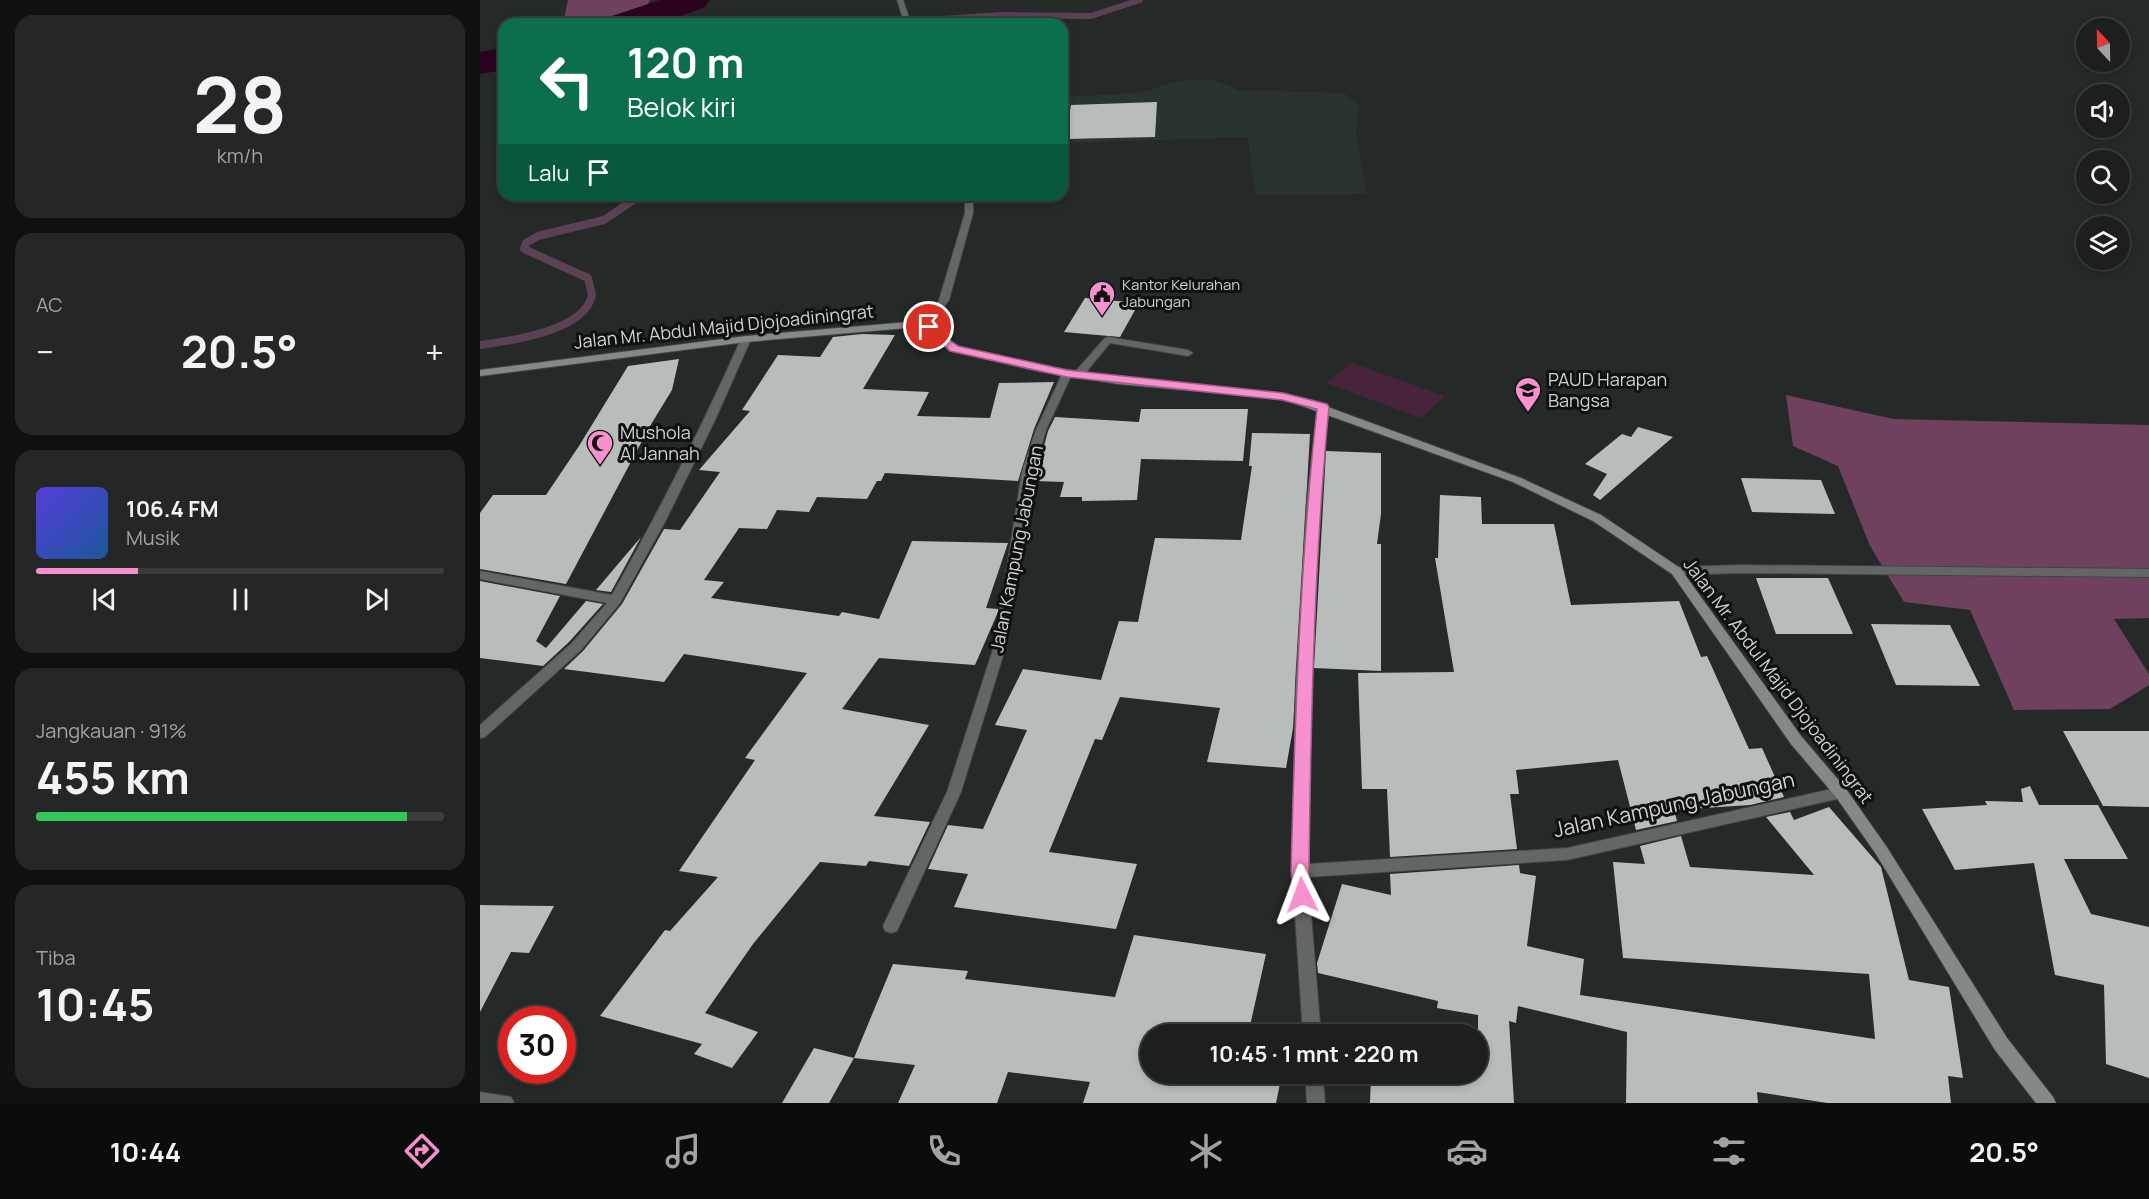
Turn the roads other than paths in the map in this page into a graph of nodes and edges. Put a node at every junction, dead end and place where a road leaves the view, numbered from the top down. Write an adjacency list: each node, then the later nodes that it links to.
1 (900, 0): 2 (street)
2 (907, 18)
3 (969, 201): 4 (street)
4 (920, 324): 5 (street, Jalan Mr. Abdul Majid Djojoadiningrat); 8 (street, Jalan Mr. Abdul Majid Djojoadiningrat)
5 (746, 339): 7 (street, Jalan Mr. Abdul Majid Djojoadiningrat); 13 (street)
6 (1188, 353): 8 (street, Jalan Kampung Jabungan)
7 (480, 373)
8 (1073, 375): 9 (street, Jalan Mr. Abdul Majid Djojoadiningrat); 17 (street, Jalan Kampung Jabungan)
9 (1323, 407): 10 (street, Jalan Mr. Abdul Majid Djojoadiningrat); 16 (street)
10 (1676, 571): 11 (street); 15 (street, Jalan Mr. Abdul Majid Djojoadiningrat)
11 (2149, 573)
12 (480, 574): 13 (street)
13 (616, 600): 14 (street)
14 (480, 733)
15 (1841, 793): 16 (street, Jalan Kampung Jabungan); 23 (street, Jalan Mr. Abdul Majid Djojoadiningrat)
16 (1300, 871): 18 (street)
17 (891, 926)
18 (1311, 1024)
19 (1315, 1084): 22 (street)
20 (480, 1100): 21 (street)
21 (505, 1103)
22 (1317, 1103)
23 (2047, 1103)

